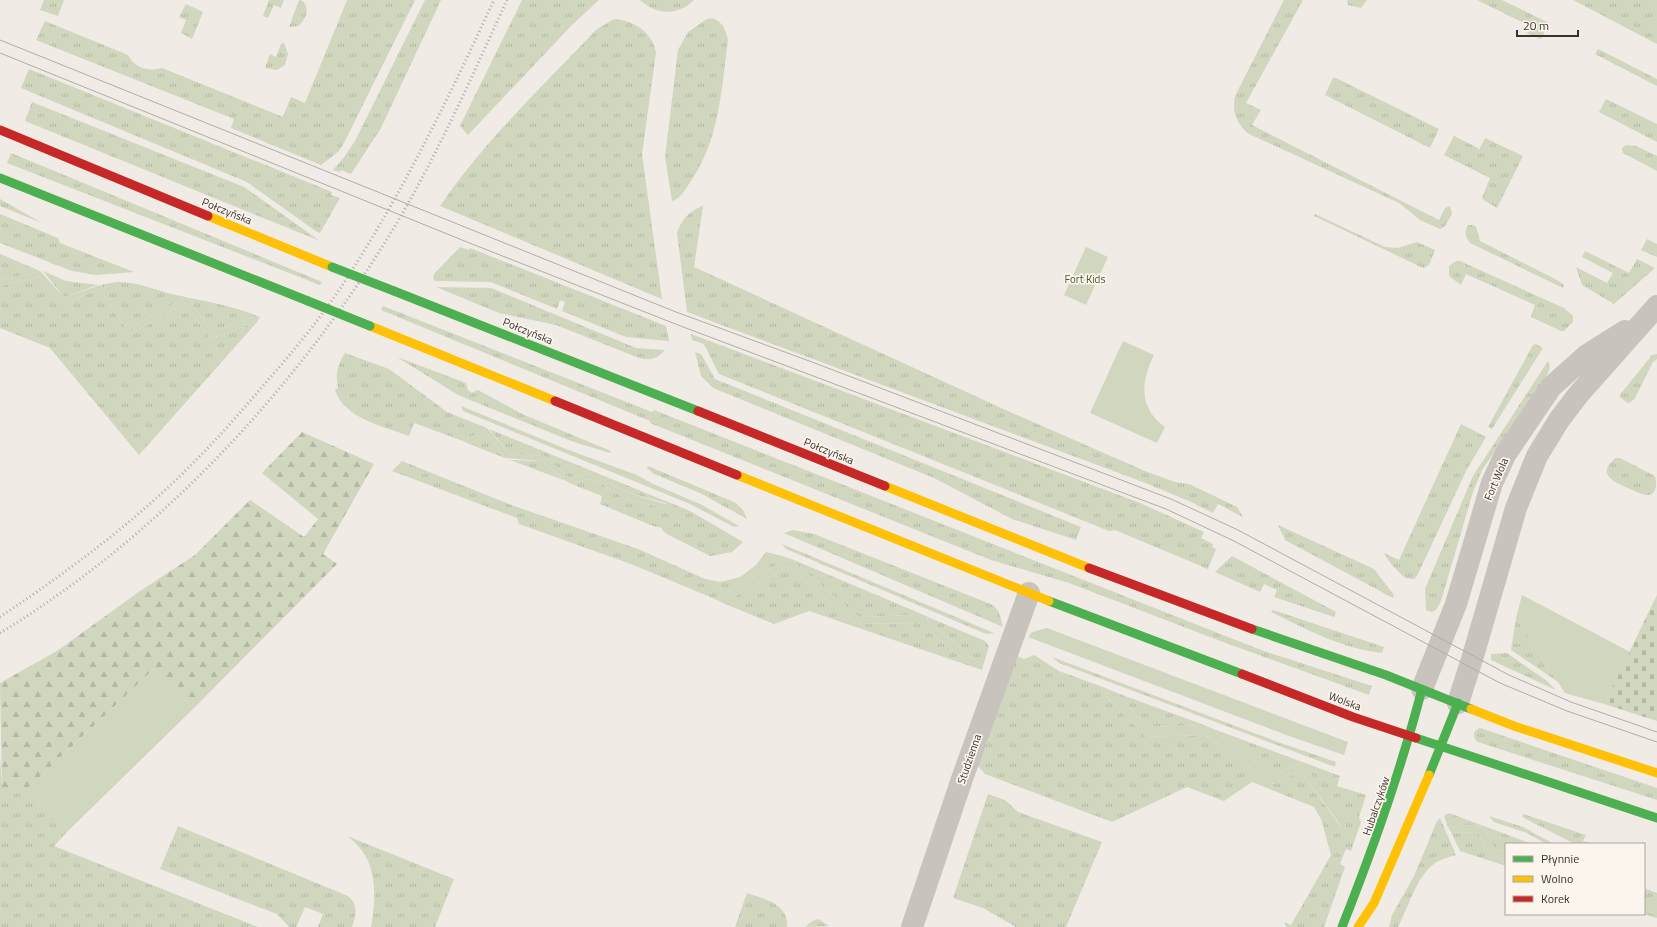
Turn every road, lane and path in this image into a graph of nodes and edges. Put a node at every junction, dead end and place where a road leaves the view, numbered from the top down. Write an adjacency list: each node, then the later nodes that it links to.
1 (0, 130): 5 (main road, Połczyńska, bridge)
2 (0, 178): 4 (main road, bridge)
3 (1651, 312): 5 (street, Fort Wola); 6 (street, Fort Wola)
4 (1029, 593): 7 (main road, Wolska); 11 (street, Studzienna)
5 (1422, 689): 6 (main road); 7 (main road, Hubalczyków)
6 (1458, 703): 8 (main road); 9 (main road)
7 (1410, 737): 8 (main road, Wolska); 12 (main road, Hubalczyków)
8 (1441, 747): 10 (main road, Wolska); 13 (main road)
9 (1657, 773)
10 (1657, 818)
11 (912, 927)
12 (1342, 927)
13 (1358, 927)

